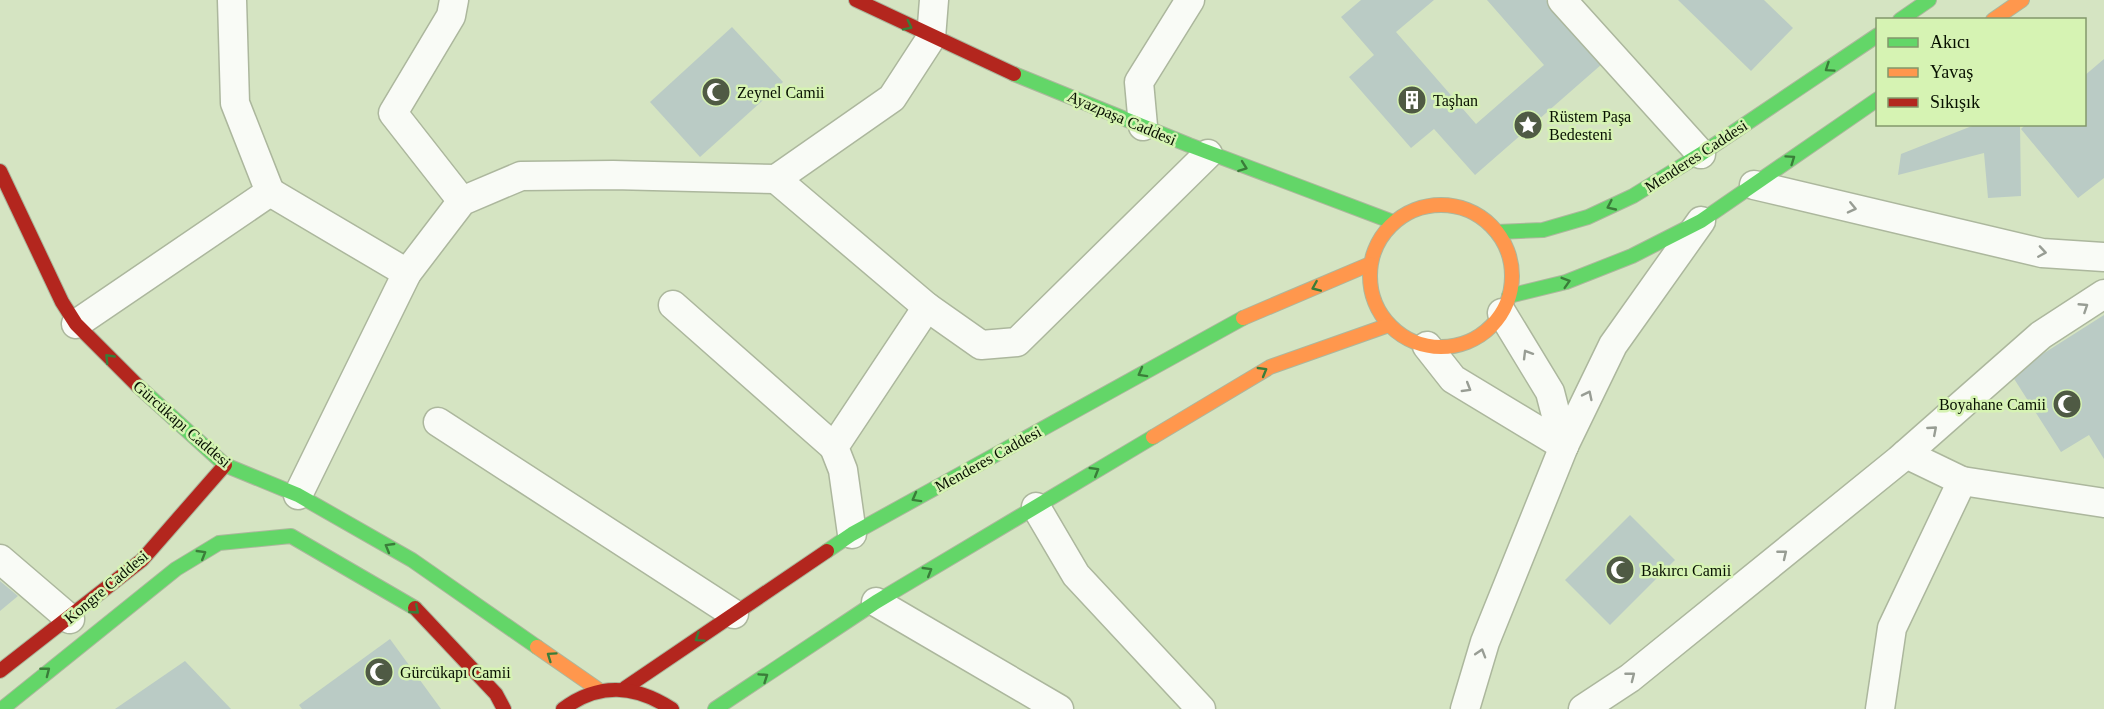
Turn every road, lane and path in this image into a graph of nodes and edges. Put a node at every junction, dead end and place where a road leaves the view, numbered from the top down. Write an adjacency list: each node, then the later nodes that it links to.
1 (232, 0): 20 (street)
2 (454, 0): 21 (street)
3 (856, 0): 12 (main road, Ayazpaşa Caddesi, one-way to 12)
4 (934, 0): 12 (street)
5 (1190, 0): 14 (street)
6 (1562, 0): 16 (street)
7 (1929, 0): 9 (main road)
8 (2022, 0): 10 (main road)
9 (1903, 18)
10 (1997, 18)
11 (1876, 36): 16 (main road, Menderes Caddesi, one-way to 16)
12 (932, 38): 14 (main road, Ayazpaşa Caddesi); 18 (street)
13 (1876, 100): 19 (main road, one-way to 13)
14 (1143, 126): 15 (main road, Ayazpaşa Caddesi)
15 (1208, 154): 23 (main road, Ayazpaşa Caddesi, one-way to 23); 31 (street)
16 (1701, 154): 24 (main road, Menderes Caddesi, one-way to 24)
17 (0, 171): 32 (main road, Gürcükapı Caddesi)
18 (776, 179): 21 (street); 31 (street)
19 (1754, 184): 22 (main road); 25 (street, one-way to 25)
20 (270, 192): 27 (street); 32 (street)
21 (462, 201): 27 (street)
22 (1701, 221): 29 (main road, one-way to 22); 36 (street, one-way to 22)
23 (1393, 222): 24 (main road); 26 (main road)
24 (1497, 232): 29 (main road)
25 (2104, 257)
26 (1370, 264): 33 (main road); 44 (main road, Menderes Caddesi, one-way to 44)
27 (407, 273): 41 (street)
28 (2104, 294): 38 (street, one-way to 28)
29 (1506, 304): 34 (main road); 36 (street, one-way to 29)
30 (673, 305): 37 (street)
31 (927, 307): 37 (street)
32 (76, 324): 39 (main road, Gürcükapı Caddesi, one-way to 32)
33 (1389, 325): 34 (main road); 43 (main road, one-way to 33)
34 (1427, 346): 36 (street, one-way to 36)
35 (438, 422): 47 (street)
36 (1564, 446): 60 (street, one-way to 36)
37 (834, 447): 44 (street)
38 (1906, 454): 40 (street); 52 (street, one-way to 38)
39 (225, 465): 41 (main road, Gürcükapı Caddesi); 48 (main road, Kongre Caddesi)
40 (1962, 481): 42 (street); 61 (street)
41 (298, 495): 51 (main road, Gürcükapı Caddesi, one-way to 41)
42 (2104, 503)
43 (1036, 507): 46 (main road, one-way to 43); 59 (street)
44 (852, 534): 47 (main road, Menderes Caddesi)
45 (0, 560): 48 (street)
46 (876, 602): 57 (main road, one-way to 46); 58 (street)
47 (734, 614): 50 (main road, Menderes Caddesi, one-way to 50)
48 (70, 619): 49 (main road, Kongre Caddesi)
49 (0, 671)
50 (624, 688): 51 (main road); 56 (main road)
51 (599, 690): 55 (main road)
52 (1593, 707)
53 (2, 709): 54 (main road, one-way to 54)
54 (504, 709)
55 (563, 709)
56 (672, 709)
57 (716, 709)
58 (1059, 709)
59 (1201, 709)
60 (1464, 709)
61 (1880, 709)

